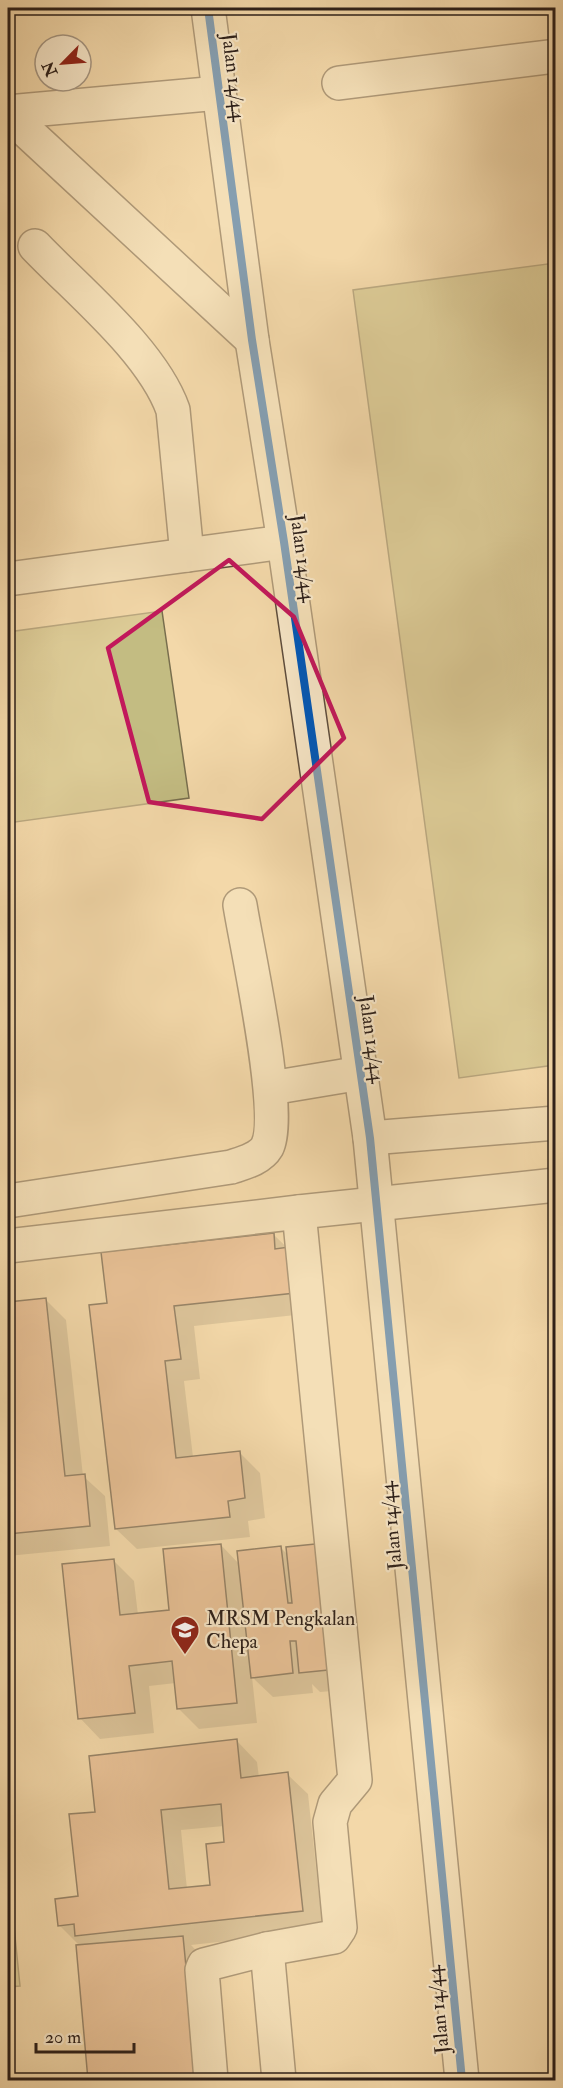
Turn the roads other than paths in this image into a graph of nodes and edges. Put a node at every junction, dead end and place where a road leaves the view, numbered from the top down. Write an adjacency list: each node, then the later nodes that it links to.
1 (208, 8): 4 (street, Jalan 14/44)
2 (555, 56): 3 (street)
3 (339, 83)
4 (219, 93): 5 (street); 7 (street, Jalan 14/44)
5 (8, 113): 7 (street)
6 (35, 246): 9 (street)
7 (252, 340): 8 (street, Jalan 14/44)
8 (284, 542): 9 (street); 12 (street, Jalan 14/44)
9 (187, 555): 10 (street)
10 (8, 579)
11 (240, 905): 13 (street)
12 (360, 1073): 13 (street); 15 (street, Jalan 14/44)
13 (271, 1088): 17 (street)
14 (555, 1123): 15 (street)
15 (370, 1138): 18 (street, Jalan 14/44)
16 (555, 1185): 18 (street)
17 (8, 1201)
18 (377, 1203): 19 (street); 24 (street, Jalan 14/44)
19 (299, 1212): 20 (street); 21 (street)
20 (8, 1246)
21 (267, 1949): 22 (street); 23 (street)
22 (212, 2080)
23 (279, 2080)
24 (462, 2080)

